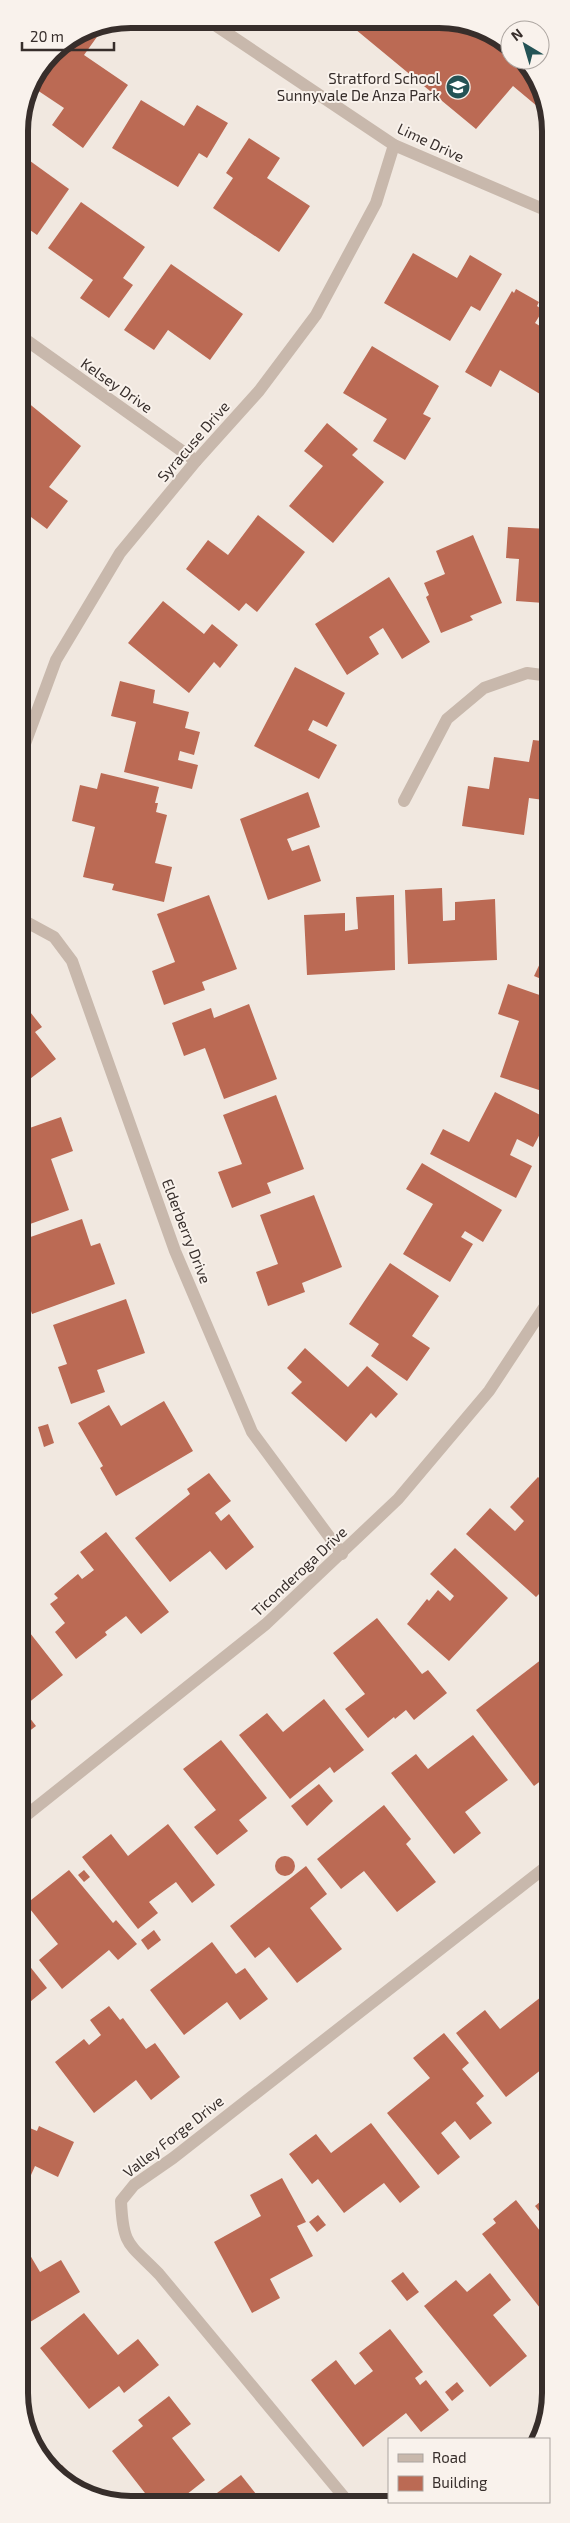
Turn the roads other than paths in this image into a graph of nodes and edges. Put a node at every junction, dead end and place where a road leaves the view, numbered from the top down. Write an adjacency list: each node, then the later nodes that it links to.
1 (219, 28): 2 (street, Lime Drive)
2 (394, 145): 3 (street, Lime Drive); 5 (street, Syracuse Drive)
3 (542, 209)
4 (28, 341): 5 (street, Kelsey Drive)
5 (196, 461): 7 (street, Syracuse Drive)
6 (542, 675): 8 (street)
7 (28, 736)
8 (404, 801)
9 (28, 923): 11 (street, Elderberry Drive)
10 (542, 1312): 11 (street, Ticonderoga Drive)
11 (342, 1554): 12 (street, Ticonderoga Drive)
12 (28, 1815)
13 (542, 1870): 14 (street, Valley Forge Drive)
14 (343, 2496)

